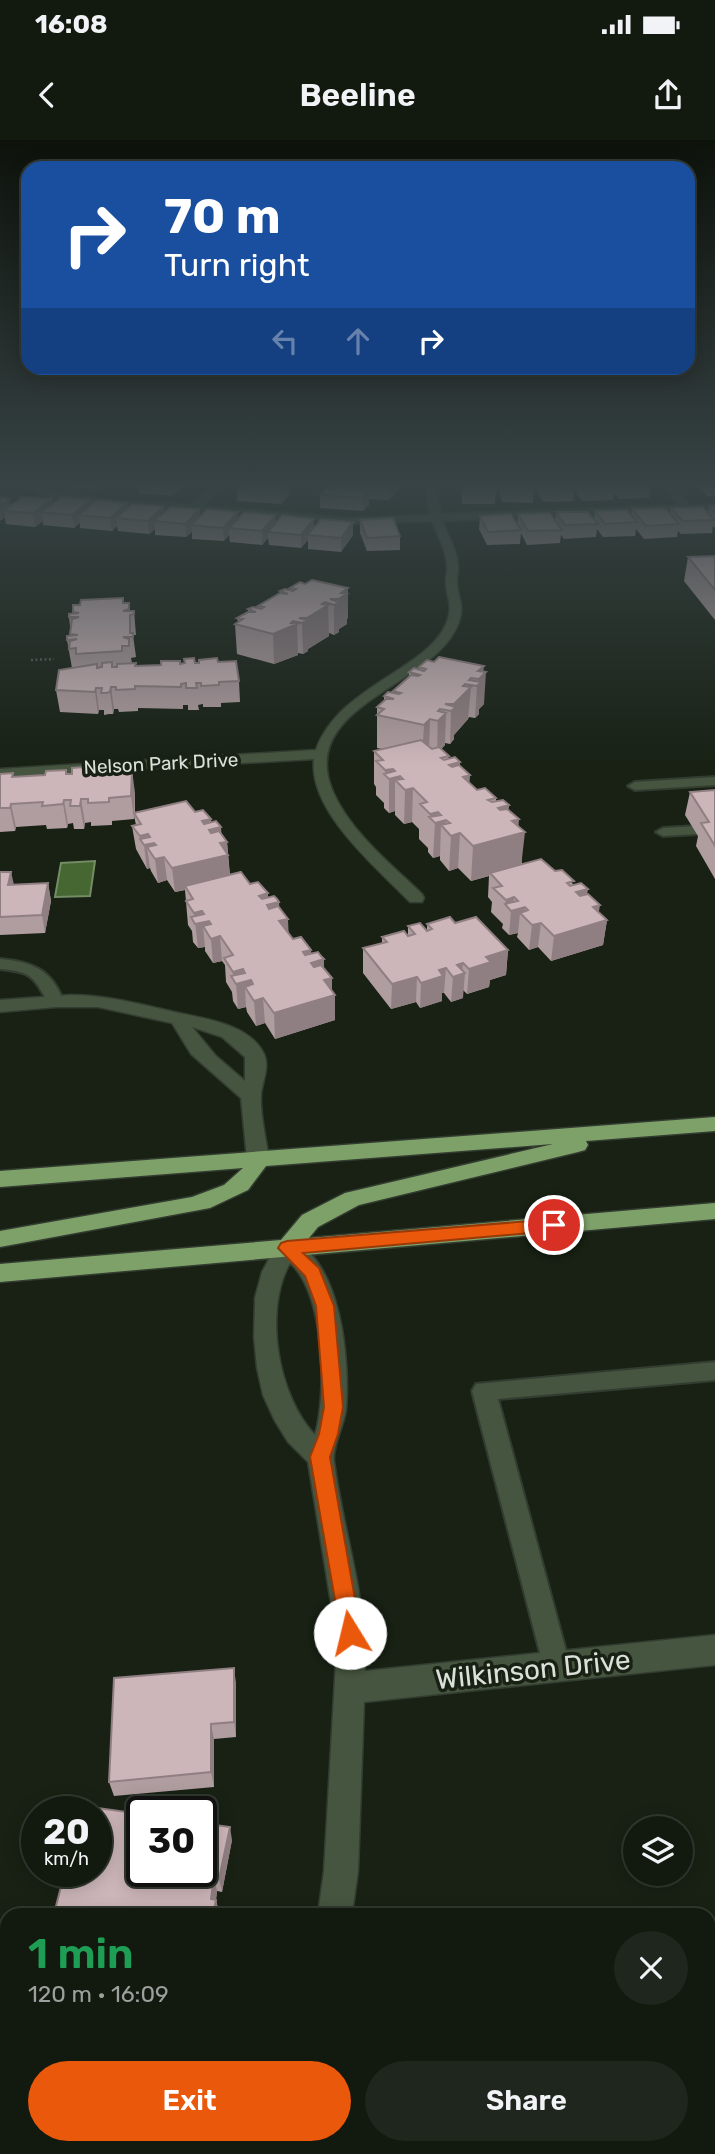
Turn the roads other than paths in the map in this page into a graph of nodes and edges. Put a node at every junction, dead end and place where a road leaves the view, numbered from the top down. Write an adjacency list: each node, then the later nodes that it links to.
1 (451, 578): 2 (street)
2 (322, 754): 3 (street, Nelson Park Drive); 8 (street)
3 (0, 773)
4 (715, 781): 5 (lane)
5 (635, 786)
6 (715, 829): 7 (lane)
7 (663, 832)
8 (416, 898)
9 (0, 964): 10 (lane)
10 (55, 1000): 11 (street); 12 (street)
11 (0, 1006)
12 (180, 1019): 13 (street); 13 (street)
13 (251, 1095): 16 (street)
14 (715, 1124): 15 (highway)
15 (641, 1130): 16 (highway); 20 (highway)
16 (258, 1158): 17 (highway); 19 (highway)
17 (0, 1179)
18 (715, 1211): 20 (highway)
19 (0, 1239)
20 (287, 1248): 21 (highway); 23 (street); 23 (street)
21 (0, 1273)
22 (715, 1371): 25 (lane)
23 (320, 1457): 26 (street)
24 (715, 1650): 25 (street, Wilkinson Drive)
25 (556, 1667): 26 (street, Wilkinson Drive)
26 (352, 1688): 27 (street)
27 (335, 1908)

